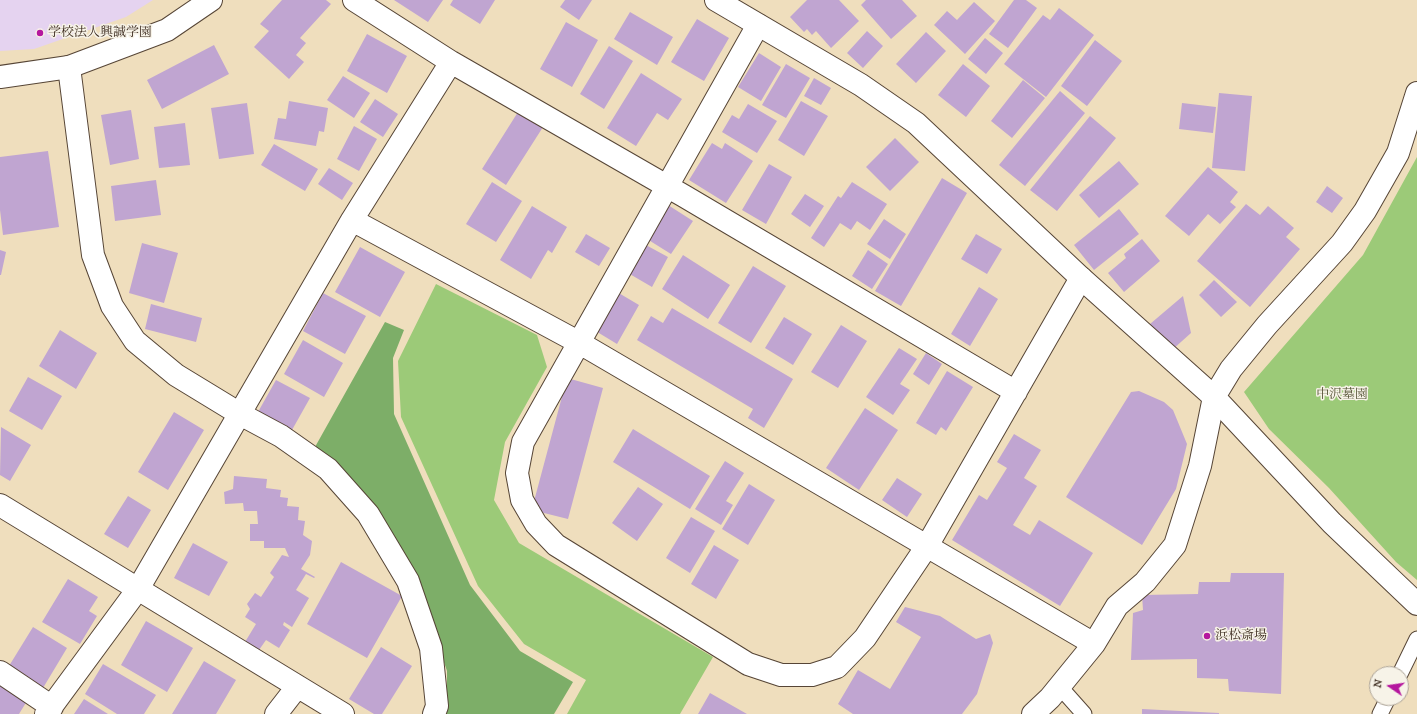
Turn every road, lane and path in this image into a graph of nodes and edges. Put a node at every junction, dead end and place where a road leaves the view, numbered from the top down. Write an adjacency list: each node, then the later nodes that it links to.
1 (211, 0): 6 (street)
2 (354, 0): 5 (street)
3 (716, 0): 4 (street)
4 (758, 25): 9 (street); 11 (street)
5 (451, 62): 9 (street); 10 (street)
6 (69, 67): 7 (street); 15 (street)
7 (0, 77)
8 (1417, 94): 14 (street)
9 (668, 187): 12 (street); 13 (street)
10 (352, 220): 12 (street); 15 (street)
11 (1081, 278): 13 (street); 14 (street)
12 (578, 342): 17 (street); 17 (street)
13 (1016, 392): 17 (street)
14 (1214, 397): 19 (street); 21 (street)
15 (240, 414): 18 (street); 29 (street)
16 (0, 505): 18 (street)
17 (927, 546): 21 (street)
18 (138, 589): 24 (street); 26 (street)
19 (1417, 604)
20 (1417, 639): 22 (lane)
21 (1094, 644): 25 (street)
22 (1404, 666)
23 (0, 672): 26 (street)
24 (296, 687): 27 (street); 28 (street)
25 (1060, 687): 30 (street); 31 (lane)
26 (49, 710)
27 (276, 714)
28 (343, 714)
29 (434, 714)
30 (1033, 714)
31 (1084, 714)

